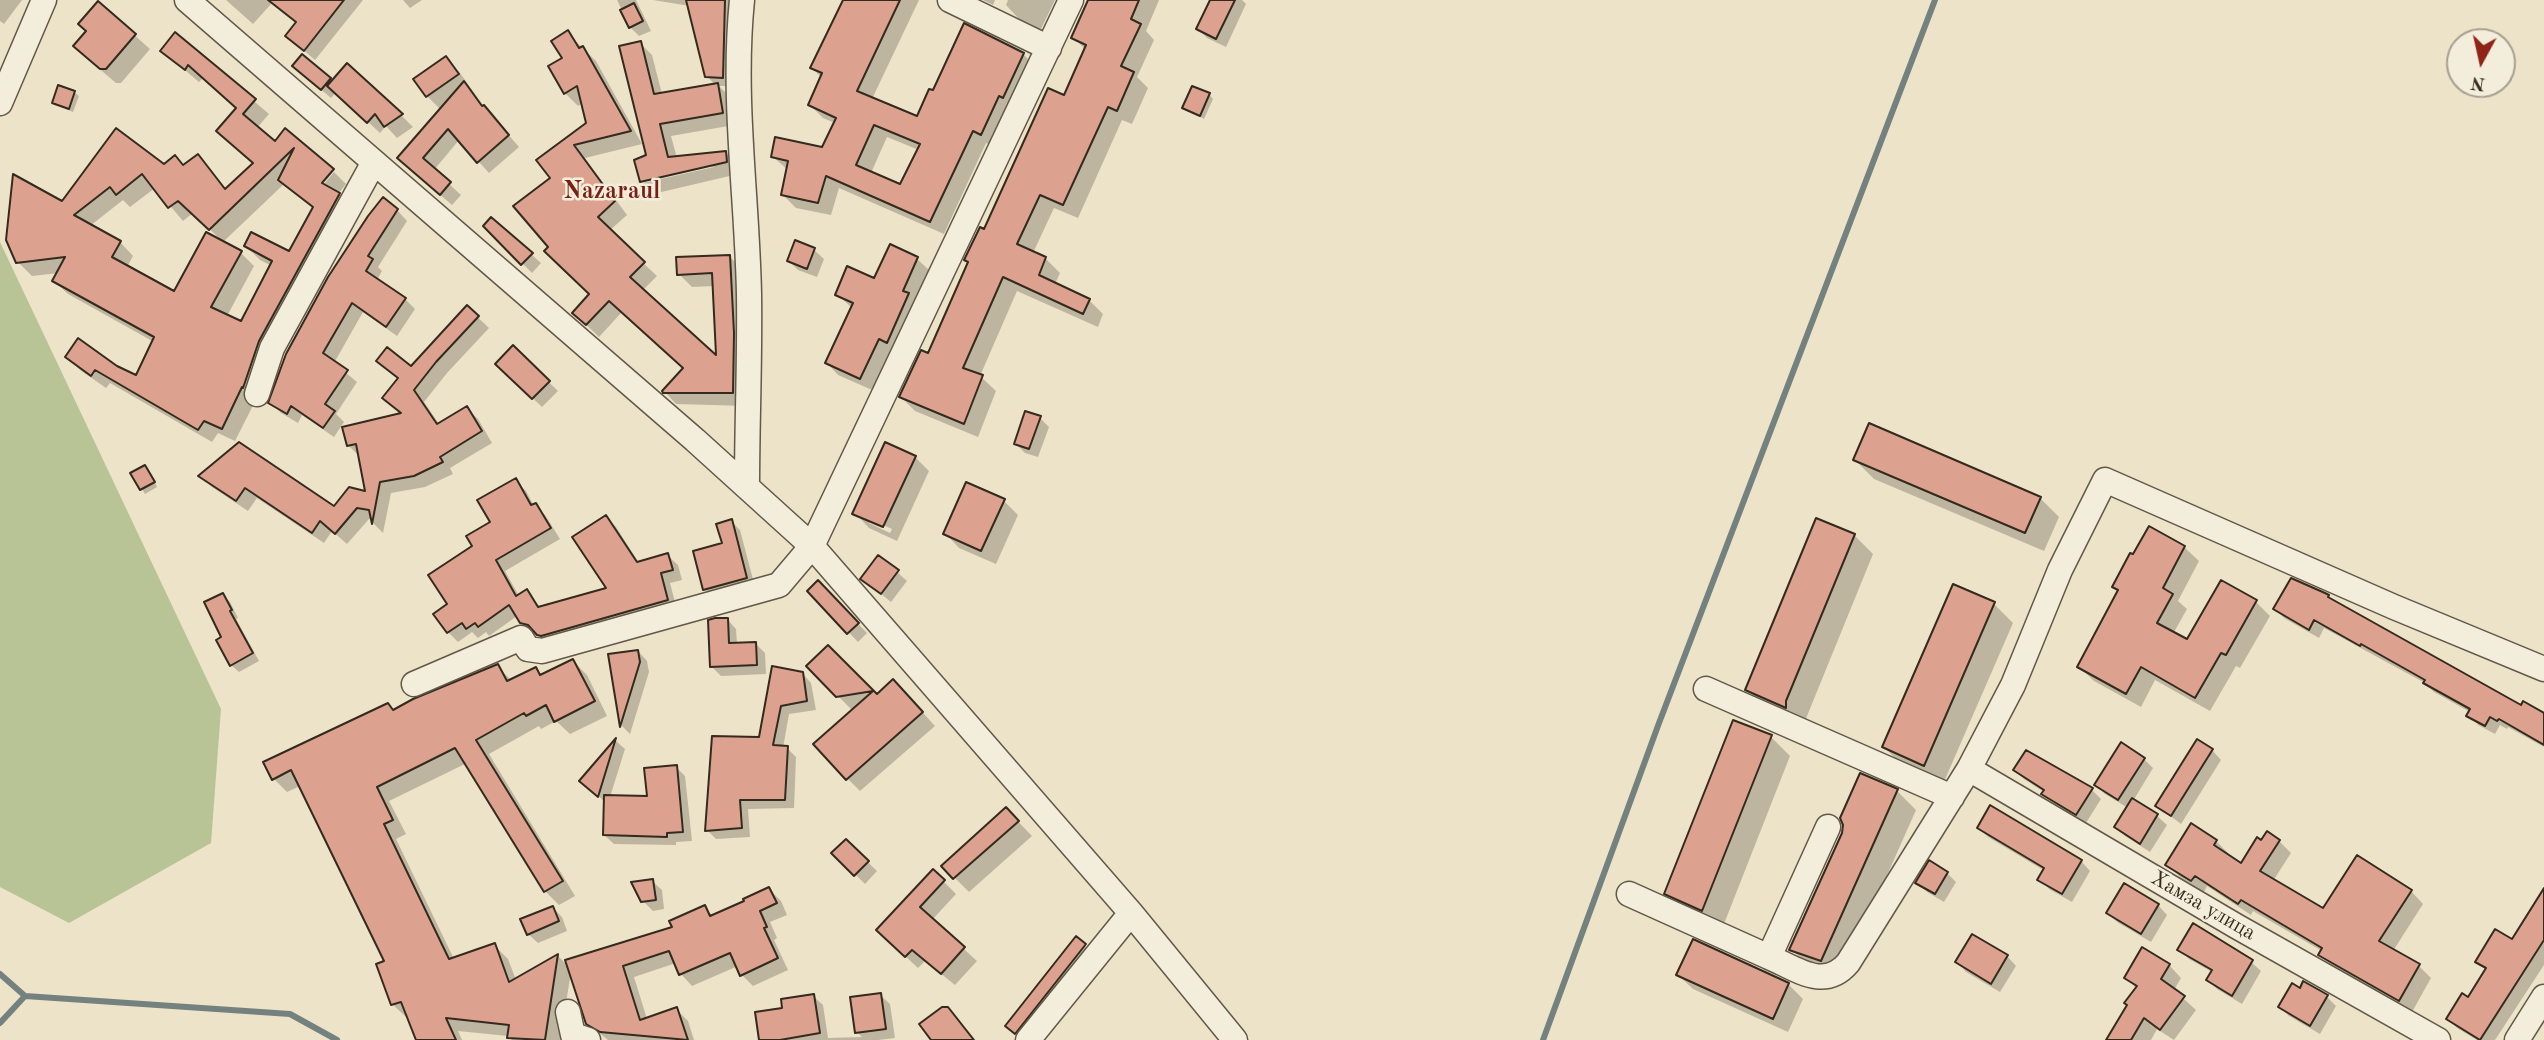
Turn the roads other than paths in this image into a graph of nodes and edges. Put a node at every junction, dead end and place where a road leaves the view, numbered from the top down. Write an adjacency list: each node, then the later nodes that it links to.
1 (44, 0): 7 (street)
2 (187, 0): 8 (street)
3 (742, 0): 10 (street)
4 (950, 0): 6 (street)
5 (1071, 0): 6 (street)
6 (1049, 48): 11 (street)
7 (0, 103)
8 (374, 162): 9 (street); 10 (street)
9 (257, 394)
10 (747, 486): 11 (street)
11 (812, 546): 13 (street); 19 (street)
12 (2544, 670): 15 (street)
13 (414, 684)
14 (1706, 689): 16 (street)
15 (1969, 769): 16 (street); 26 (street, Хамза улица)
16 (1952, 797): 20 (street)
17 (1828, 827): 20 (street)
18 (1629, 894): 20 (street)
19 (1131, 913): 24 (street); 25 (street)
20 (1769, 957)
21 (2544, 997): 27 (street)
22 (568, 1012): 23 (street)
23 (588, 1040)
24 (1028, 1040)
25 (1235, 1040)
26 (2438, 1040)
27 (2517, 1040)

